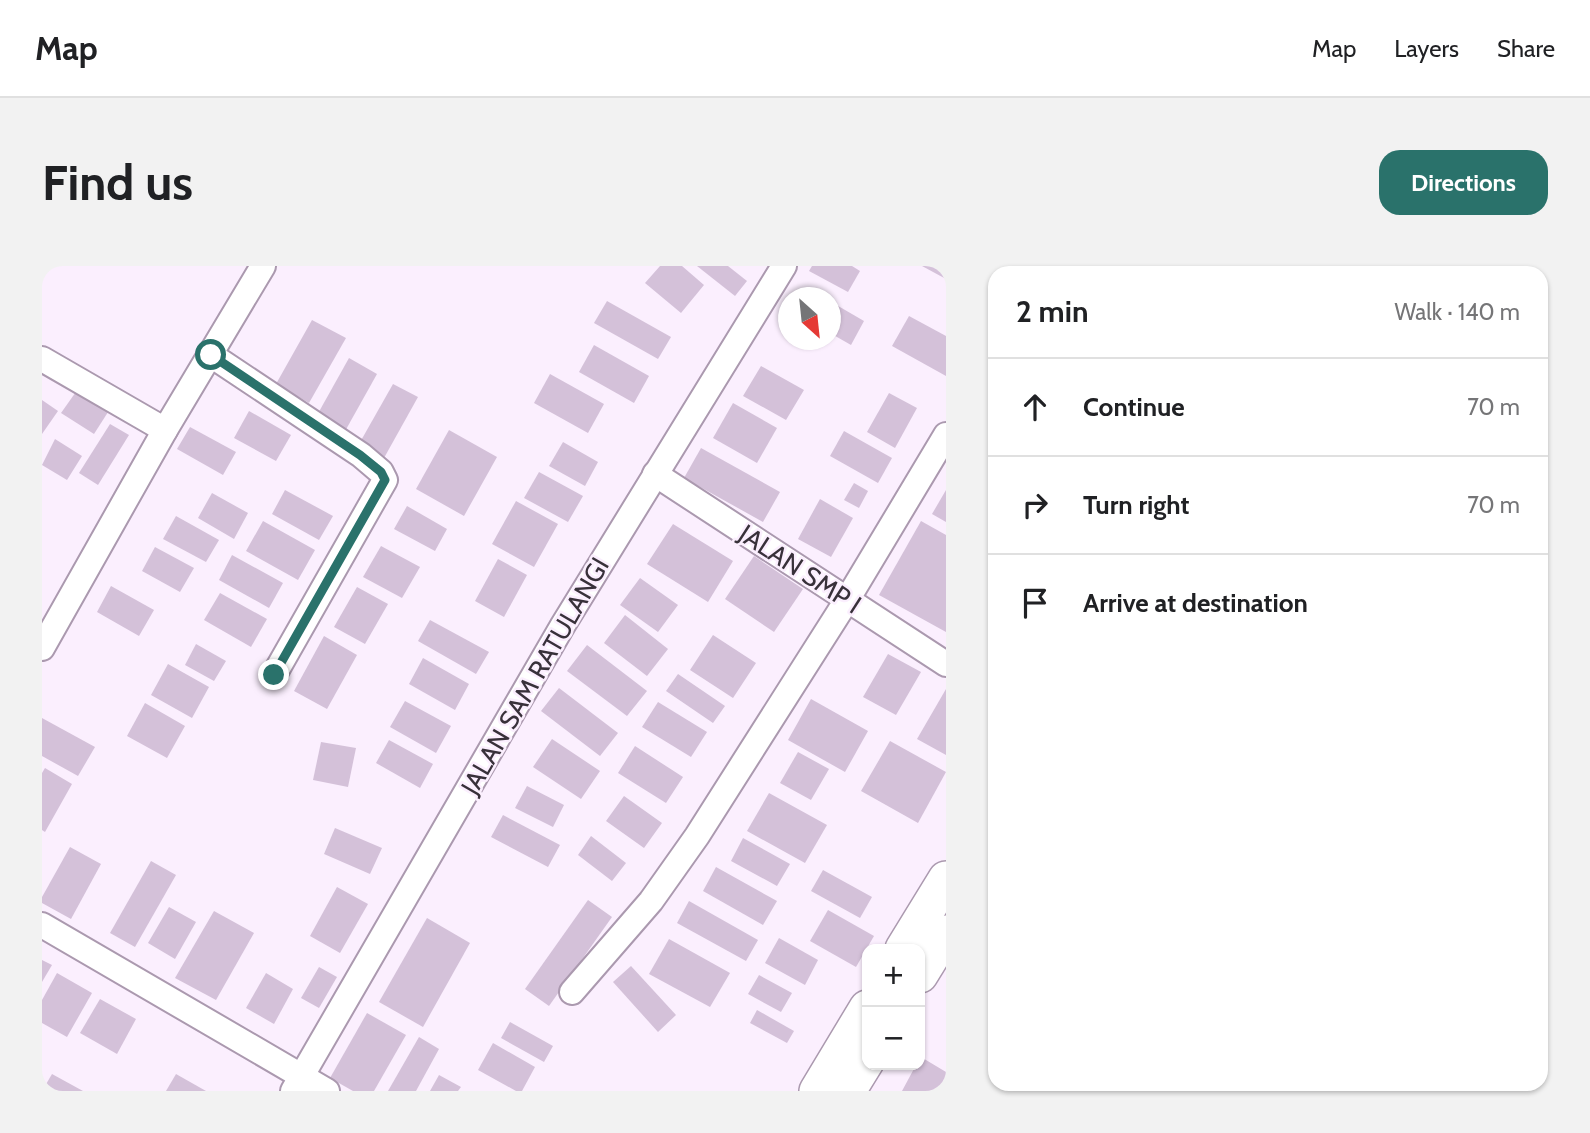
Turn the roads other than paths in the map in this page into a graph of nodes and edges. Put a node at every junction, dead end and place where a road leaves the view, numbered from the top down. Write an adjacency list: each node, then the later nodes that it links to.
1 (263, 266): 3 (street)
2 (784, 266): 7 (street, JALAN SAM RATULANGI)
3 (211, 355): 5 (street); 11 (street)
4 (42, 359): 5 (street)
5 (165, 430): 9 (street)
6 (946, 435): 8 (street)
7 (655, 474): 8 (street, JALAN SMP I); 20 (street, JALAN SAM RATULANGI)
8 (847, 600): 10 (street, JALAN SMP I); 17 (street)
9 (42, 648)
10 (946, 664)
11 (274, 675)
12 (946, 880): 15 (highway)
13 (42, 925): 20 (street)
14 (946, 933): 16 (highway)
15 (906, 944)
16 (925, 967)
17 (572, 992)
18 (862, 1016): 22 (highway)
19 (862, 1068): 23 (highway)
20 (298, 1084): 21 (street)
21 (327, 1091)
22 (817, 1091)
23 (848, 1091)

